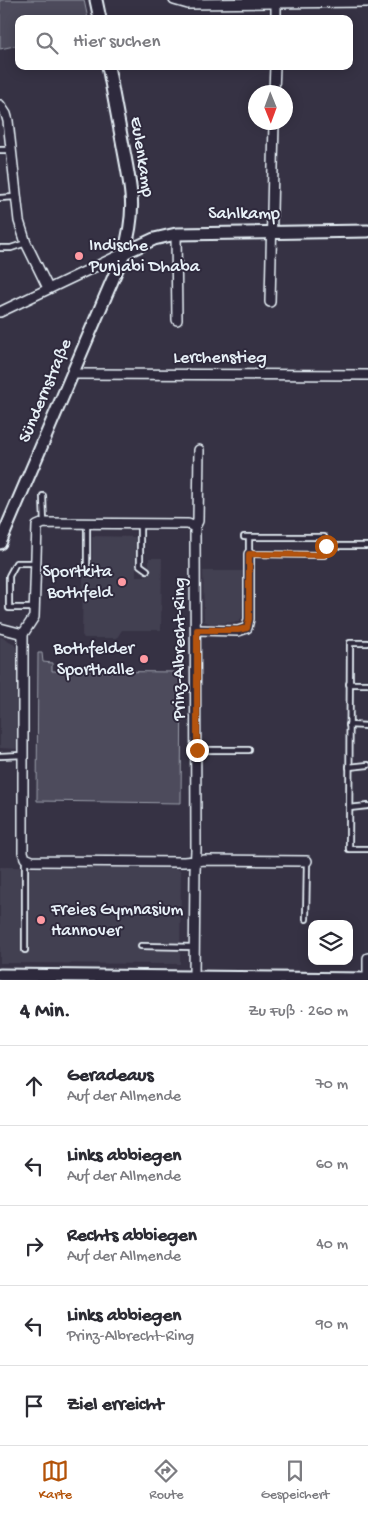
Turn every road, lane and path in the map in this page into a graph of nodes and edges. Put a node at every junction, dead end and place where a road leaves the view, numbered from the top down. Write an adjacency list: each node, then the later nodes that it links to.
1 (96, 0): 5 (street)
2 (174, 0): 4 (street)
3 (368, 2): 4 (street)
4 (276, 3): 6 (street)
5 (99, 15)
6 (276, 15)
7 (109, 70): 21 (street, Eulenkamp)
8 (275, 70): 9 (street)
9 (274, 85)
10 (0, 105): 13 (street)
11 (274, 130): 17 (street)
12 (0, 150): 13 (lane)
13 (11, 150): 14 (street)
14 (15, 197): 15 (lane); 19 (street)
15 (0, 198)
16 (368, 231): 17 (street, Sahlkamp)
17 (272, 232): 18 (street, Sahlkamp); 23 (street)
18 (176, 234): 21 (street, Sahlkamp); 25 (street)
19 (26, 243): 20 (lane); 22 (street)
20 (0, 248)
21 (124, 253): 22 (street); 26 (street, Sündernstraße)
22 (48, 288): 24 (street)
23 (270, 302)
24 (0, 312)
25 (177, 320)
26 (72, 374): 27 (street, Lerchenstieg); 34 (street, Sündernstraße)
27 (368, 375)
28 (199, 450): 33 (street, Prinz-Albrecht-Ring)
29 (43, 496): 30 (lane)
30 (44, 523): 31 (street); 38 (street)
31 (87, 524): 32 (street); 40 (lane)
32 (140, 524): 33 (street); 39 (lane)
33 (196, 527): 43 (street, Prinz-Albrecht-Ring)
34 (0, 543)
35 (324, 546): 36 (lane); 37 (lane); 37 (lane)
36 (368, 546)
37 (249, 554): 43 (street)
38 (34, 563): 41 (street); 41 (lane)
39 (147, 570)
40 (82, 573)
41 (34, 608): 44 (street)
42 (0, 628): 44 (street)
43 (197, 630): 50 (street, Prinz-Albrecht-Ring)
44 (23, 634): 52 (street)
45 (368, 642): 46 (lane)
46 (350, 684): 47 (lane); 48 (lane)
47 (368, 684)
48 (350, 725): 49 (lane); 55 (lane)
49 (368, 726)
50 (197, 750): 51 (lane); 60 (street, Prinz-Albrecht-Ring)
51 (249, 750)
52 (23, 755): 53 (lane); 59 (street)
53 (0, 756)
54 (368, 765): 55 (lane)
55 (349, 767): 57 (lane)
56 (368, 806): 57 (lane)
57 (349, 808): 58 (lane)
58 (368, 849)
59 (25, 858): 60 (street); 65 (lane)
60 (196, 861): 61 (street); 64 (street, Prinz-Albrecht-Ring)
61 (307, 861): 62 (lane)
62 (306, 919)
63 (141, 946): 64 (lane)
64 (194, 946): 68 (street, Prinz-Albrecht-Ring)
65 (25, 950)
66 (368, 958): 69 (street)
67 (0, 975): 68 (street)
68 (194, 978): 69 (street)
69 (368, 979)

